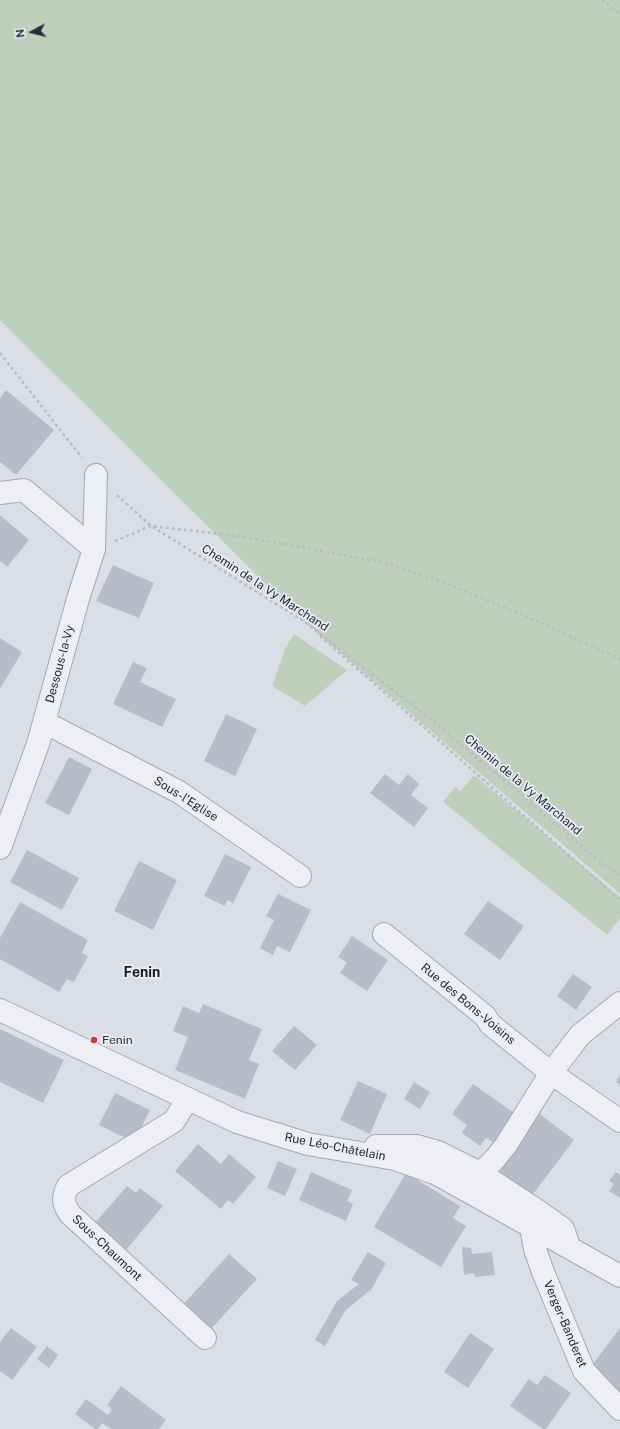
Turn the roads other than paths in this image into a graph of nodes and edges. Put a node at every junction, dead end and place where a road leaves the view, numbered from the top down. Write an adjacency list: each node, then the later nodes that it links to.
1 (96, 475): 3 (street, Dessous-la-Vy)
2 (0, 493): 3 (street)
3 (94, 549): 4 (street, Dessous-la-Vy)
4 (44, 722): 5 (street, Dessous-la-Vy); 6 (street, Sous-l'Eglise)
5 (0, 848)
6 (300, 876)
7 (384, 934): 10 (street, Rue des Bons-Voisins)
8 (620, 1003): 10 (street)
9 (0, 1010): 11 (street, Rue Léo-Châtelain)
10 (551, 1073): 12 (street, Rue des Bons-Voisins); 14 (street)
11 (187, 1100): 13 (street, Rue Léo-Châtelain); 18 (street, Sous-Chaumont)
12 (620, 1121)
13 (354, 1152): 14 (street); 15 (street, Rue Léo-Châtelain)
14 (480, 1173): 16 (street)
15 (531, 1227): 16 (street, Rue Léo-Châtelain); 19 (street, Verger-Banderet)
16 (570, 1249): 17 (street, Rue Léo-Châtelain)
17 (620, 1276)
18 (205, 1338)
19 (620, 1409)

